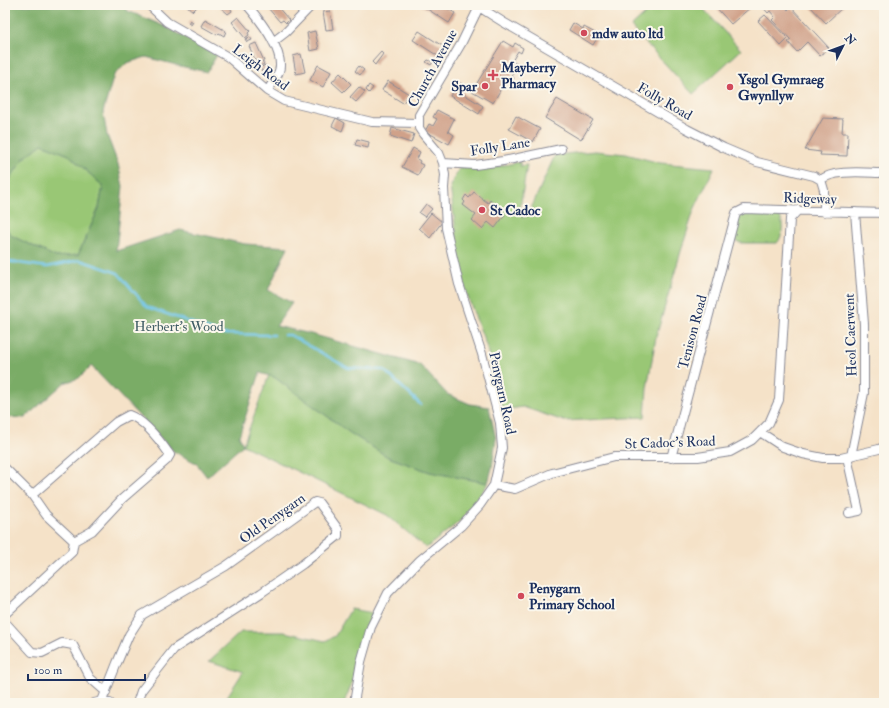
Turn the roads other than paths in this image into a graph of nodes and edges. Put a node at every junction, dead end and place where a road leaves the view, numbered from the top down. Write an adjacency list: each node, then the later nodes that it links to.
1 (149, 5): 6 (street, Leigh Road)
2 (248, 5): 5 (street)
3 (312, 5): 5 (street)
4 (478, 6): 7 (street, Church Avenue); 11 (street, Folly Road)
5 (273, 42): 6 (street)
6 (267, 91): 7 (street, Leigh Road)
7 (418, 123): 9 (street, Penygarn Road)
8 (561, 149): 9 (street, Folly Lane)
9 (443, 164): 22 (street, Penygarn Road)
10 (884, 173): 11 (street)
11 (821, 180): 13 (street)
12 (798, 210): 13 (street, Ridgeway); 15 (street, Ridgeway); 17 (street, St Cadoc's Road)
13 (824, 212): 14 (street, Ridgeway)
14 (855, 212): 16 (street, Ridgeway); 19 (street, Heol Caerwent)
15 (736, 213): 20 (street, Tenison Road)
16 (884, 213)
17 (760, 432): 19 (street); 20 (street, St Cadoc's Road)
18 (884, 447): 19 (street)
19 (849, 456): 24 (street)
20 (671, 458): 22 (street, St Cadoc's Road)
21 (5, 468): 23 (street)
22 (494, 485): 31 (street, Penygarn Road)
23 (32, 495): 25 (street); 25 (street)
24 (849, 512)
25 (74, 541): 26 (street)
26 (5, 614)
27 (5, 622): 28 (street)
28 (106, 692): 29 (street, Old Penygarn); 30 (street, Old Penygarn)
29 (102, 702)
30 (137, 703)
31 (354, 703)

